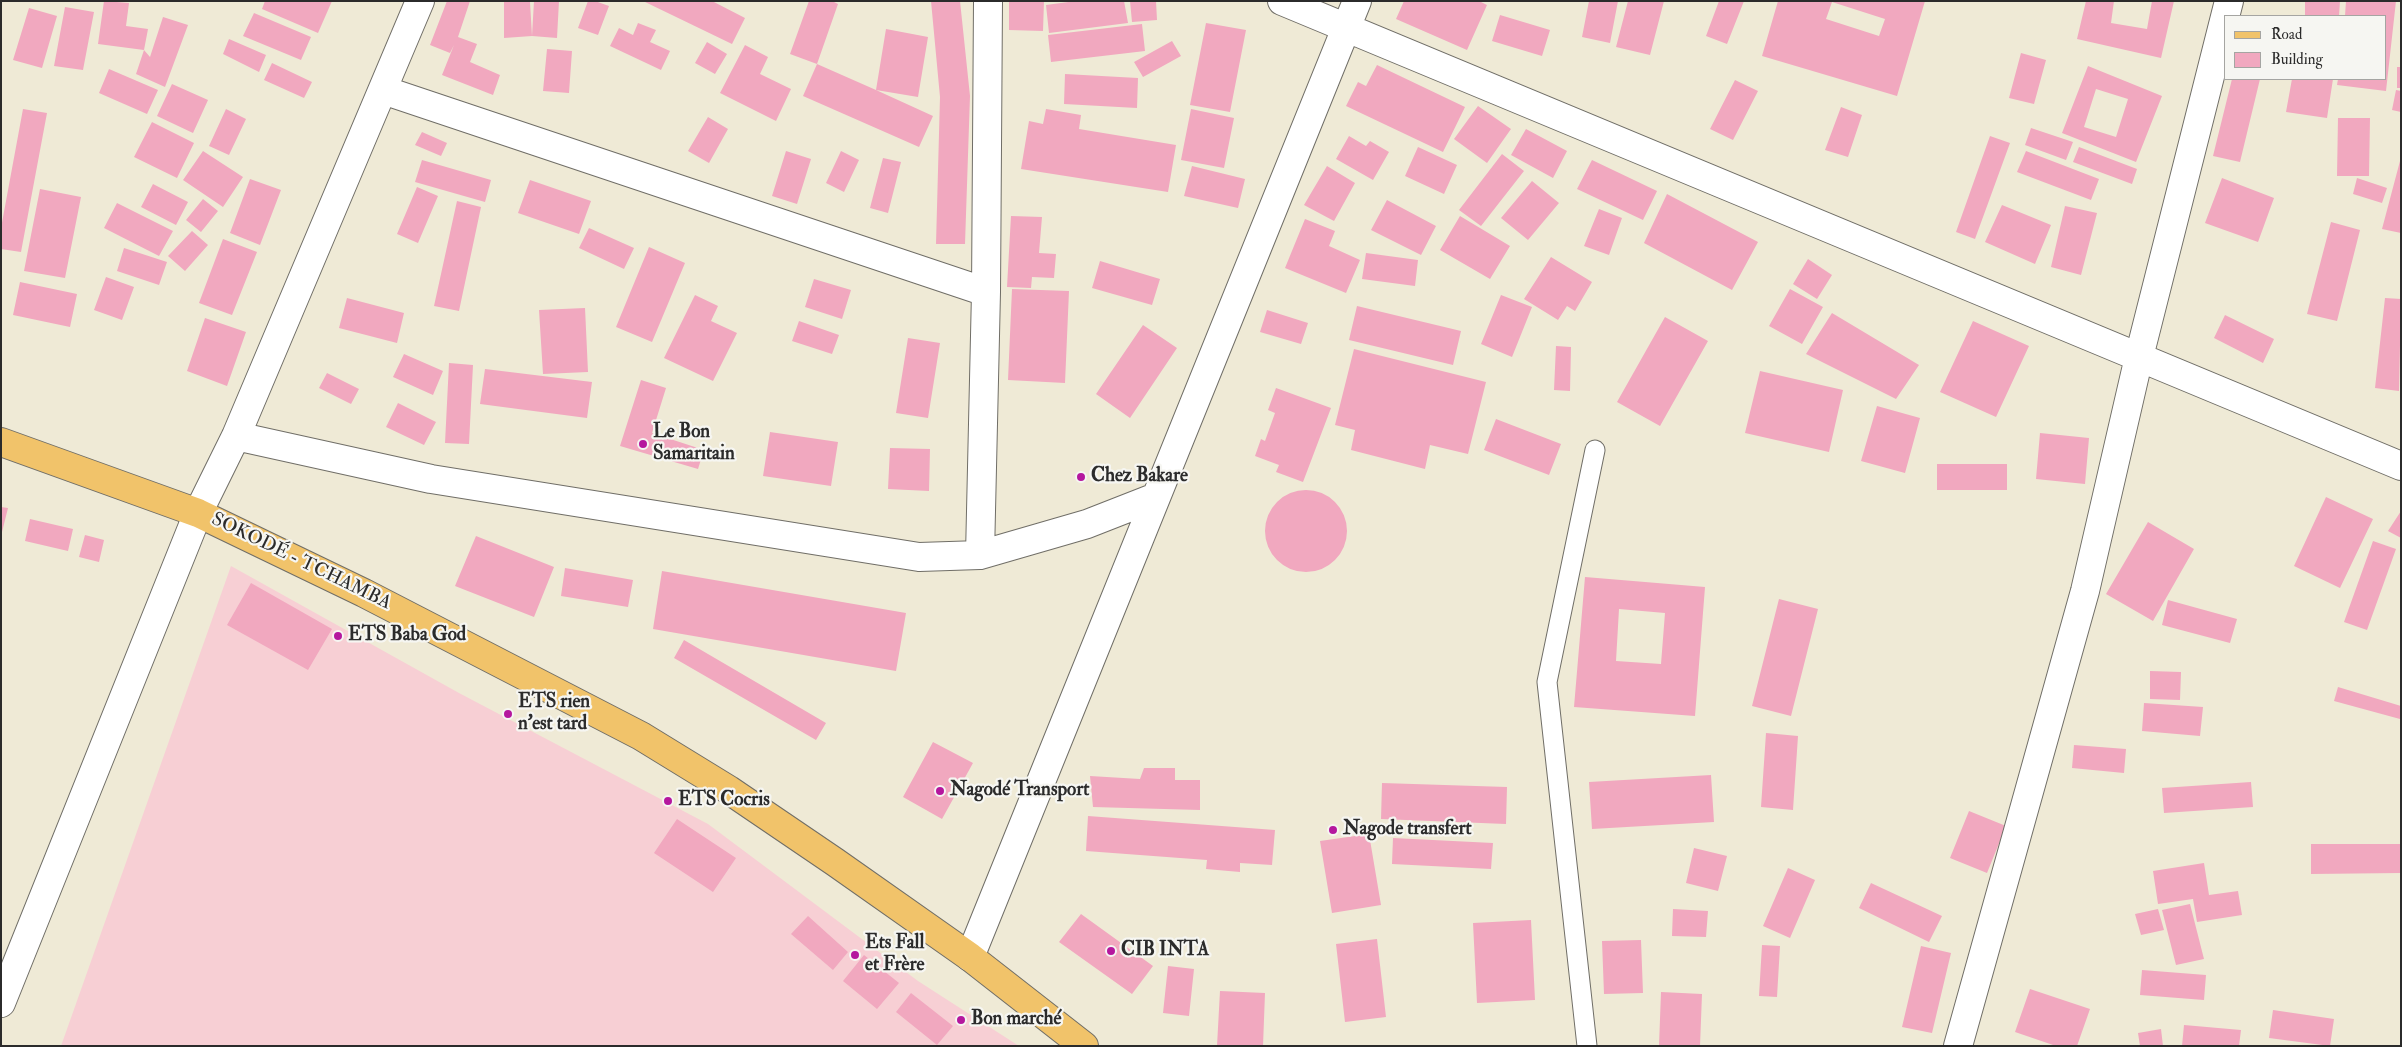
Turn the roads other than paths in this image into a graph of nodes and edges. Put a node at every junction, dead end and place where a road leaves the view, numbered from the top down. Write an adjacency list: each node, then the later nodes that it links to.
1 (420, 1): 9 (street)
2 (988, 1): 10 (street)
3 (1282, 1): 8 (street)
4 (1357, 1): 8 (street)
5 (2229, 1): 6 (street)
6 (2225, 15)
7 (2224, 21): 11 (street)
8 (1346, 27): 11 (street); 16 (street)
9 (383, 90): 10 (street); 12 (street)
10 (986, 292): 18 (street)
11 (2140, 356): 15 (street); 23 (street)
12 (236, 436): 17 (street); 18 (street)
13 (1, 442): 17 (main road, SOKODÉ - TCHAMBA)
14 (1595, 450): 22 (lane)
15 (2401, 466)
16 (1156, 496): 18 (street); 19 (street)
17 (198, 512): 19 (main road, SOKODÉ - TCHAMBA); 20 (street)
18 (980, 555)
19 (970, 957): 21 (main road, SOKODÉ - TCHAMBA)
20 (1, 1002)
21 (1084, 1046)
22 (1587, 1046)
23 (1958, 1046)

